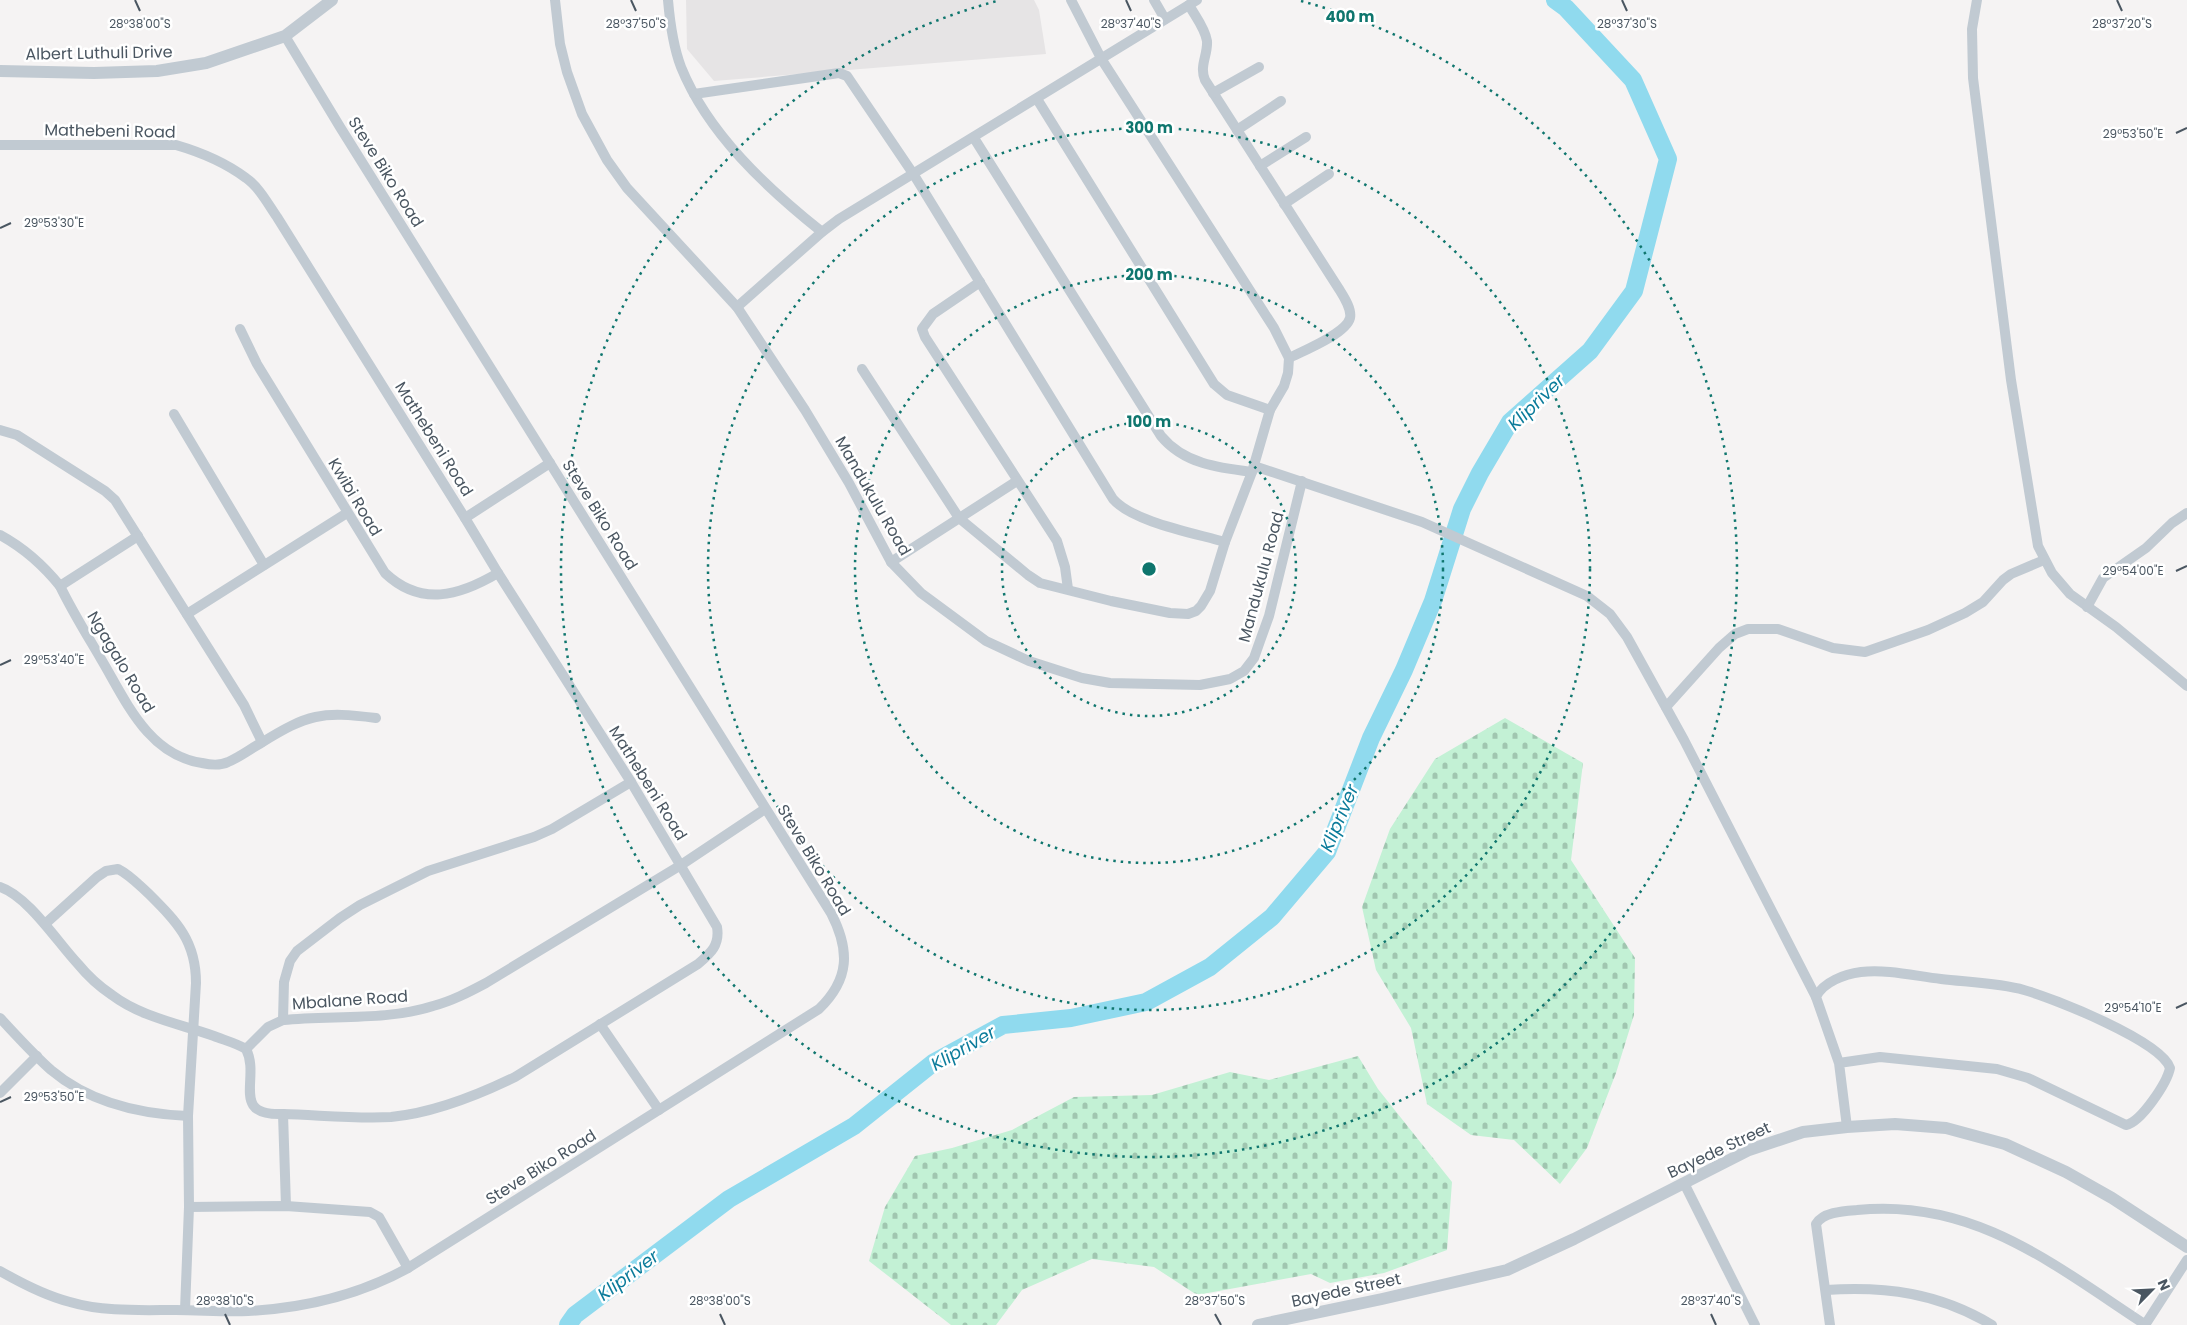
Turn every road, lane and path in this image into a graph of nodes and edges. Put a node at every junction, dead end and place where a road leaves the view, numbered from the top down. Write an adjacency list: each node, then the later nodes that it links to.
1 (332, 0): 9 (street, Albert Luthuli Drive)
2 (555, 0): 27 (street, Mandukulu Road)
3 (668, 0): 14 (street)
4 (1071, 0): 10 (street)
5 (1154, 0): 8 (street)
6 (1977, 0): 45 (street)
7 (1193, 3): 8 (street); 13 (street)
8 (1165, 19): 10 (street)
9 (285, 36): 12 (street, Albert Luthuli Drive); 34 (street, Steve Biko Road)
10 (1102, 60): 15 (street); 29 (street)
11 (1259, 67): 13 (street)
12 (0, 71)
13 (1213, 93): 17 (street)
14 (694, 94): 23 (street); 25 (street)
15 (1037, 99): 18 (street); 31 (street)
16 (1281, 101): 17 (street)
17 (1237, 130): 21 (street)
18 (974, 138): 23 (street); 35 (street)
19 (1306, 138): 21 (street)
20 (0, 145): 40 (street, Mathebeni Road)
21 (1260, 166): 24 (street)
22 (1329, 174): 24 (street)
23 (914, 175): 25 (street); 26 (street)
24 (1284, 204): 29 (street)
25 (822, 232): 27 (street)
26 (980, 282): 36 (street); 44 (street)
27 (737, 307): 46 (street, Mandukulu Road)
28 (240, 329): 38 (street, Kwibi Road)
29 (1289, 358): 31 (street)
30 (862, 369): 41 (street)
31 (1270, 410): 35 (street)
32 (174, 414): 47 (street)
33 (0, 430): 43 (street)
34 (550, 463): 40 (street); 58 (street, Steve Biko Road)
35 (1253, 469): 37 (street); 44 (street)
36 (1018, 481): 41 (street); 50 (street)
37 (1302, 481): 46 (street, Mandukulu Road); 54 (street)
38 (347, 513): 47 (street); 48 (street, Kwibi Road)
39 (2187, 513): 51 (street)
40 (466, 518): 48 (street, Mathebeni Road)
41 (959, 518): 46 (street); 50 (street)
42 (0, 535): 49 (street, Ngagalo Road)
43 (138, 536): 49 (street); 52 (street)
44 (1224, 542): 50 (street)
45 (2044, 560): 51 (street); 54 (street)
46 (891, 562)
47 (264, 565): 52 (street)
48 (498, 573): 57 (street, Mathebeni Road)
49 (60, 586): 56 (street, Ngagalo Road)
50 (1068, 589)
51 (2088, 607): 53 (street)
52 (187, 614): 56 (street)
53 (2187, 686)
54 (1666, 707): 62 (street)
55 (376, 718): 56 (street, Ngagalo Road)
56 (262, 742)
57 (631, 782): 59 (street, Mathebeni Road); 64 (street, Mbalane Road)
58 (766, 809): 59 (street, Mbalane Road); 71 (street, Steve Biko Road)
59 (681, 865): 64 (street, Mbalane Road); 65 (street, Mathebeni Road)
60 (0, 887): 61 (street)
61 (45, 924): 66 (street); 66 (street)
62 (1816, 997): 69 (street); 69 (street)
63 (0, 1018): 68 (street)
64 (283, 1020): 67 (street)
65 (600, 1024): 71 (street); 72 (street)
66 (192, 1028): 67 (street); 73 (street)
67 (246, 1049): 72 (street)
68 (36, 1056): 70 (street); 73 (street)
69 (1839, 1063): 74 (street)
70 (0, 1093)
71 (659, 1110): 80 (street, Steve Biko Road)
72 (284, 1114): 76 (street)
73 (188, 1116): 77 (street)
74 (1847, 1127): 75 (street, Bayede Street); 78 (street, Bayede Street)
75 (1684, 1183): 84 (street, Bayede Street); 86 (street)
76 (286, 1206): 77 (street); 80 (street)
77 (189, 1207): 83 (street)
78 (2187, 1247)
79 (2187, 1260): 89 (street)
80 (408, 1268): 83 (street, Steve Biko Road)
81 (0, 1271): 83 (street, Steve Biko Road)
82 (1826, 1290): 87 (street); 88 (street); 89 (street)
83 (185, 1310)
84 (1308, 1320): 85 (street, Bayede Street)
85 (1258, 1325)
86 (1755, 1325)
87 (1830, 1325)
88 (1992, 1325)
89 (2145, 1325)

